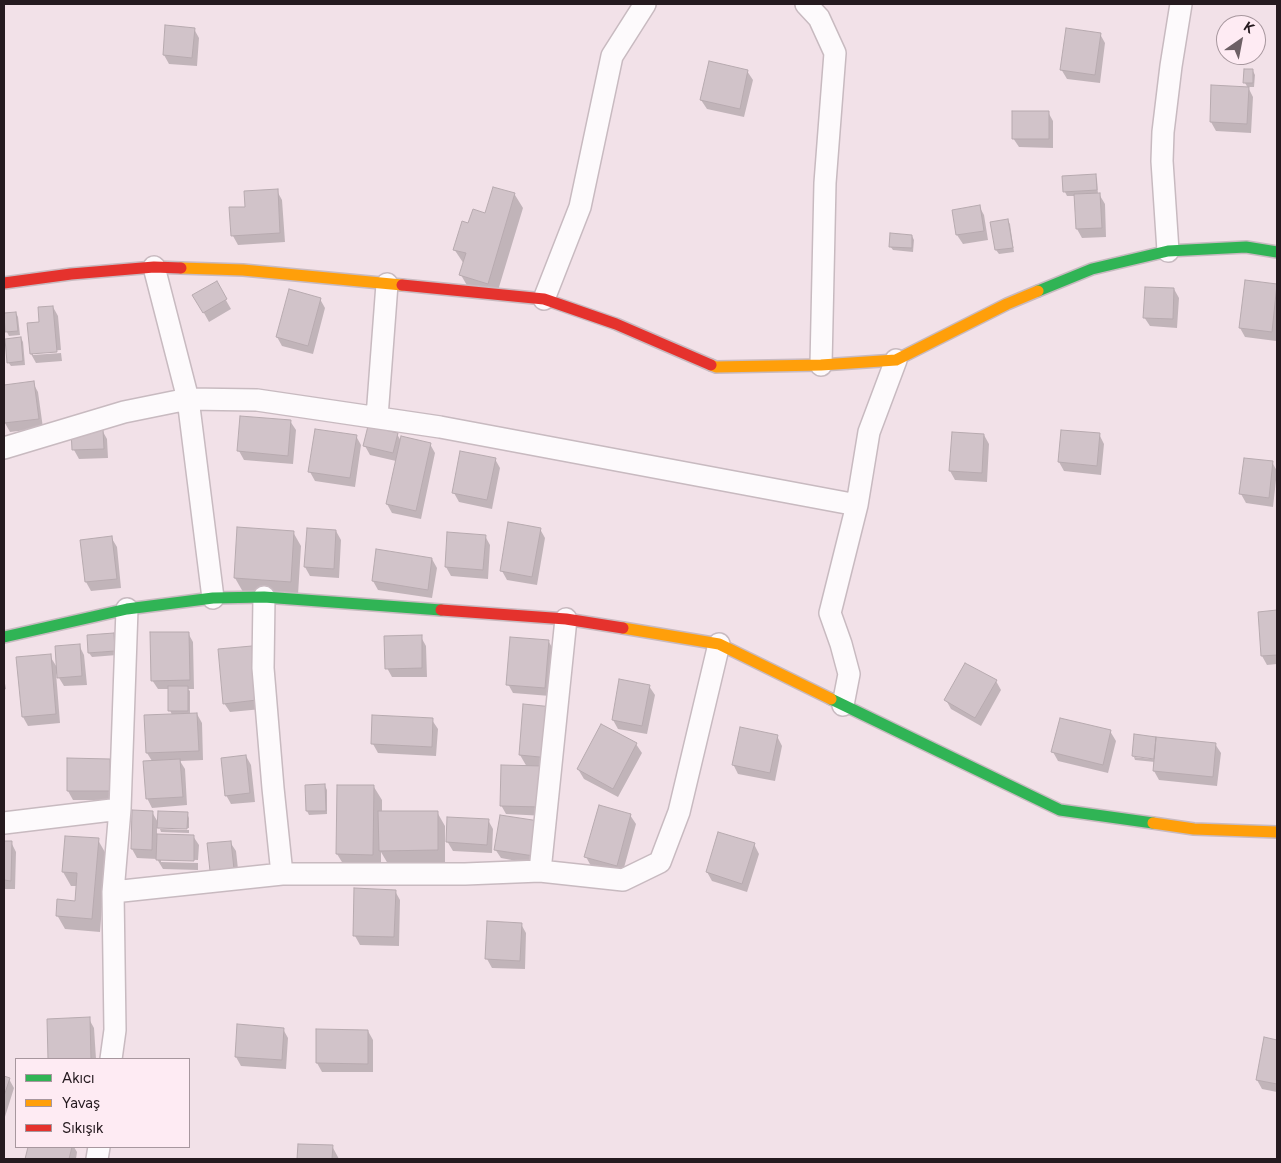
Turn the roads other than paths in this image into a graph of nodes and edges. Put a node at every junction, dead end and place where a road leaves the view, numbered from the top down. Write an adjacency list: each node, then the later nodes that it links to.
1 (645, 4): 9 (street)
2 (806, 4): 11 (street)
3 (1182, 4): 4 (street)
4 (1168, 251): 5 (street); 10 (street)
5 (1277, 252)
6 (154, 267): 7 (street); 8 (street); 12 (street)
7 (4, 283)
8 (387, 284): 9 (street); 13 (street)
9 (544, 299): 11 (street)
10 (896, 360): 11 (street); 15 (street)
11 (821, 365)
12 (188, 399): 13 (street); 14 (street); 17 (street)
13 (377, 418): 15 (street)
14 (4, 448)
15 (857, 505): 22 (street)
16 (264, 597): 17 (street); 19 (street); 27 (street)
17 (213, 598): 18 (street)
18 (127, 609): 20 (street); 23 (street)
19 (566, 619): 21 (street); 26 (street)
20 (4, 638)
21 (719, 644): 22 (street); 26 (street)
22 (843, 705): 25 (street)
23 (120, 809): 24 (street); 28 (street)
24 (4, 822)
25 (1277, 832)
26 (540, 871): 27 (street)
27 (282, 874): 28 (street)
28 (113, 892): 29 (street)
29 (111, 1058)

